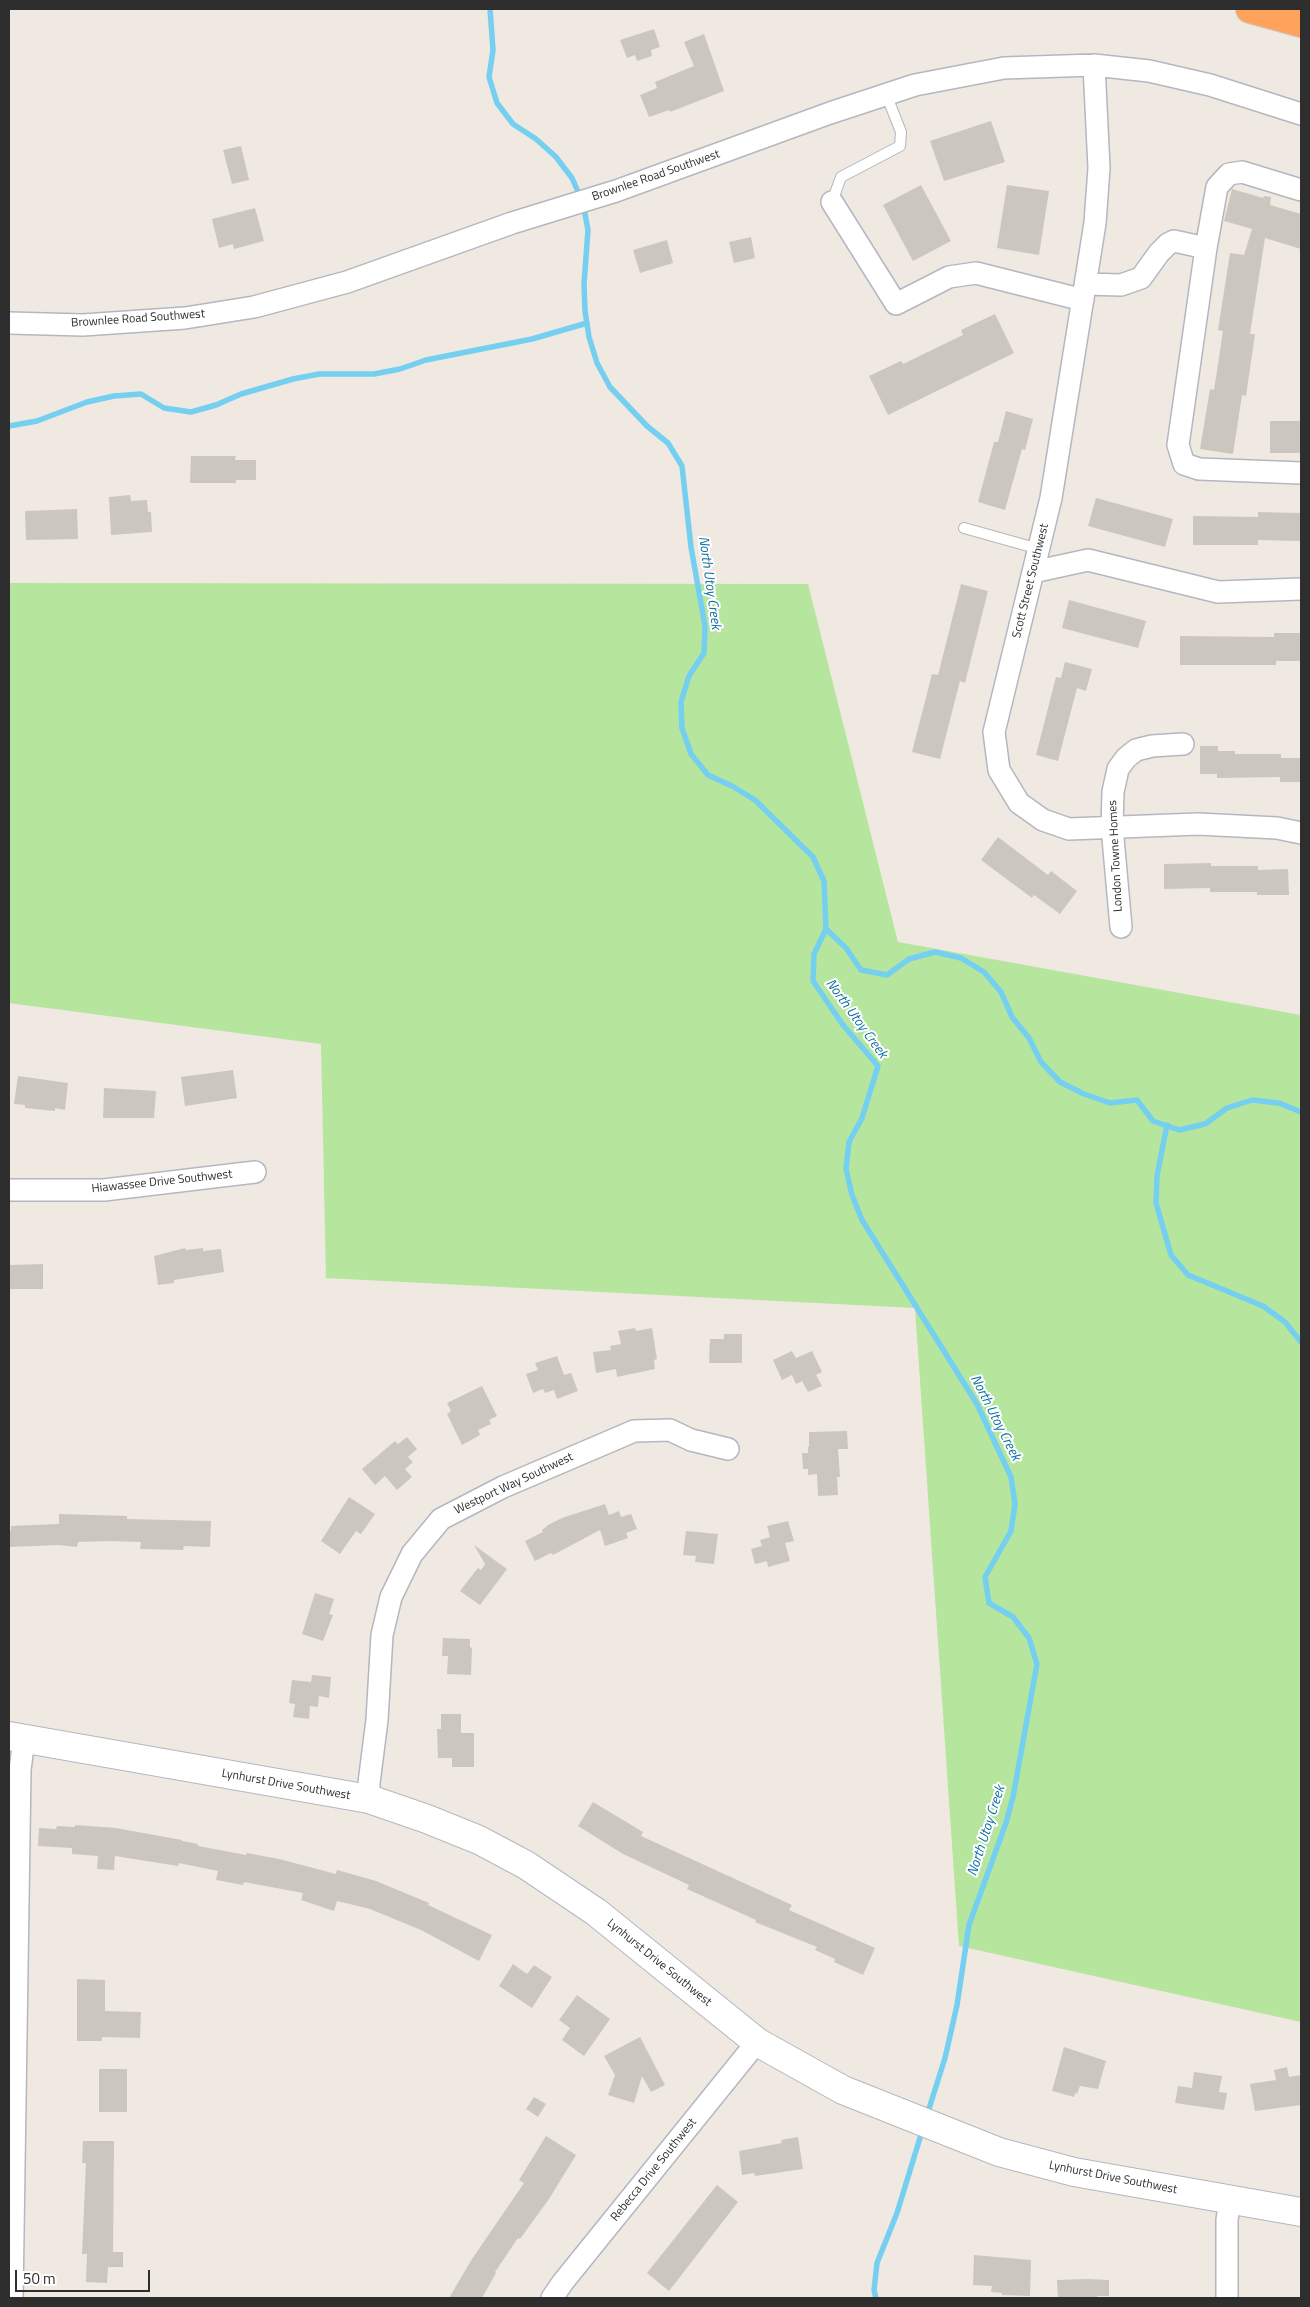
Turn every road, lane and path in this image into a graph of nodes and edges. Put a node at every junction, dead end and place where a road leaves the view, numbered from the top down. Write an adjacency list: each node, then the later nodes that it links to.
1 (1250, 9): 2 (highway)
2 (1301, 23)
3 (1094, 65): 4 (street, Brownlee Road Southwest); 5 (street, Brownlee Road Southwest); 9 (street, Scott Street Southwest)
4 (886, 94): 7 (lane); 10 (street, Brownlee Road Southwest)
5 (1301, 114)
6 (1301, 190): 8 (street)
7 (832, 202): 9 (street)
8 (1206, 248): 9 (street); 11 (street)
9 (1084, 292): 13 (street, Scott Street Southwest)
10 (9, 323)
11 (1301, 473)
12 (964, 528): 13 (lane)
13 (1039, 549): 14 (street, Scott Street Southwest)
14 (1033, 572): 15 (street); 17 (street, Scott Street Southwest)
15 (1301, 589)
16 (1183, 744): 17 (street, London Towne Homes)
17 (1112, 827): 18 (street, Scott Street Southwest); 19 (street, London Towne Homes)
18 (1301, 833)
19 (1121, 927)
20 (255, 1172): 21 (street, Hiawassee Drive Southwest)
21 (9, 1190)
22 (728, 1449): 24 (street, Westport Way Southwest)
23 (16, 1737): 24 (street, Lynhurst Drive Southwest); 28 (street)
24 (369, 1799): 25 (street, Lynhurst Drive Southwest)
25 (757, 2042): 26 (street, Lynhurst Drive Southwest); 29 (street, Rebecca Drive Southwest)
26 (1230, 2199): 27 (street, Lynhurst Drive Southwest); 30 (street)
27 (1301, 2212)
28 (12, 2298)
29 (552, 2298)
30 (1227, 2298)

